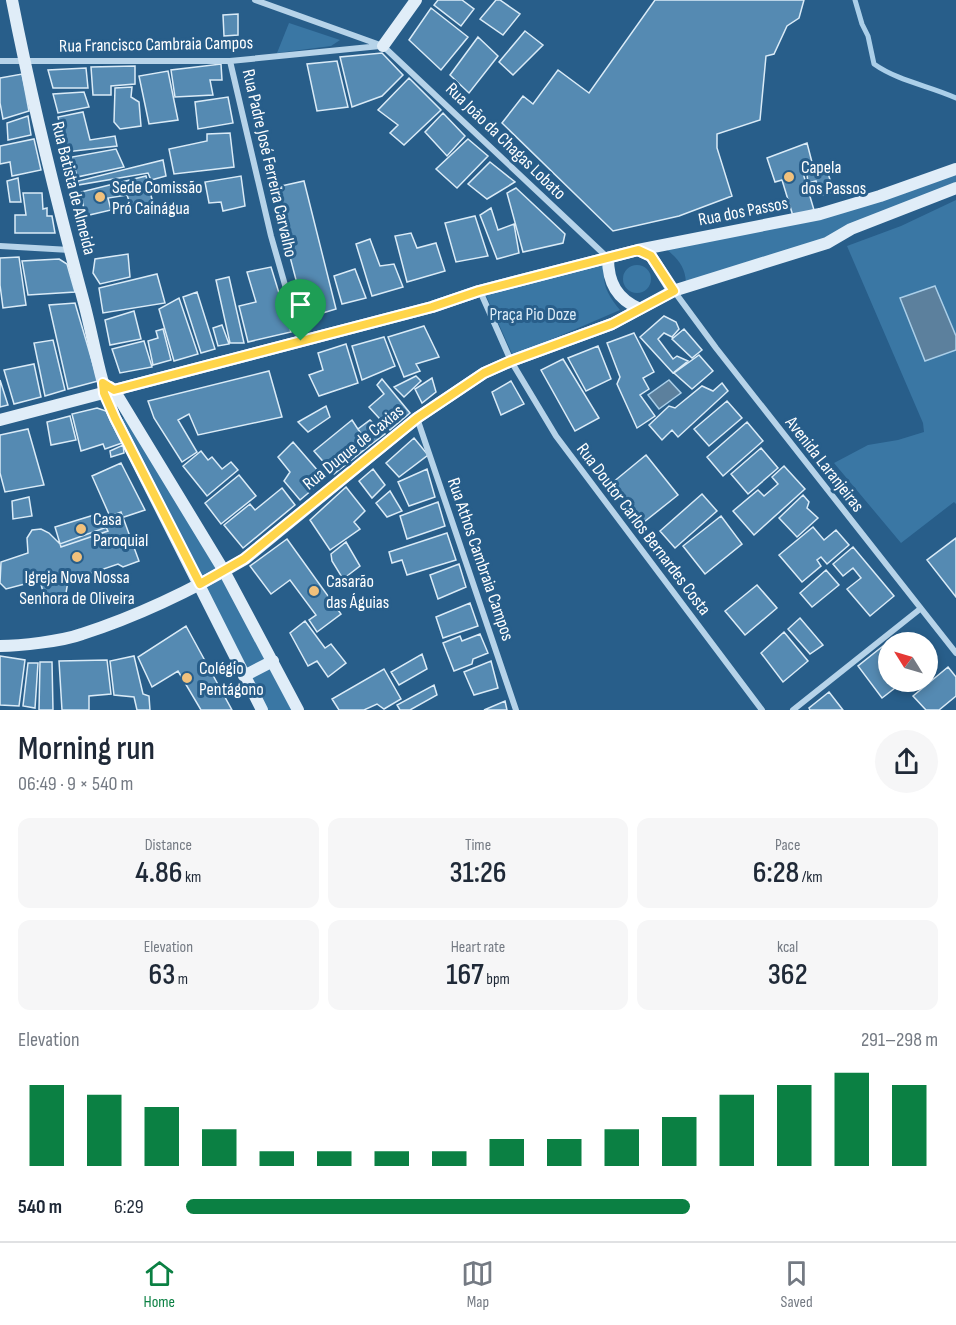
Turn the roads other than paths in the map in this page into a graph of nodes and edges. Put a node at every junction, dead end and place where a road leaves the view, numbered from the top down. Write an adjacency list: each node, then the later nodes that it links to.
1 (12, 0): 5 (street, Rua Batista de Almeida)
2 (255, 0): 4 (street)
3 (416, 0): 4 (street)
4 (383, 46): 7 (street, Rua Francisco Cambraia Campos); 13 (street, Rua João da Chagas Lobato)
5 (24, 60): 6 (street, Rua Francisco Cambraia Campos); 7 (street, Rua Francisco Cambraia Campos); 11 (street, Rua Batista de Almeida)
6 (0, 61)
7 (230, 61): 17 (street, Rua Padre José Ferreira Carvalho)
8 (956, 169): 12 (street, Rua dos Passos)
9 (956, 188): 15 (street)
10 (0, 246): 11 (street)
11 (70, 250): 19 (street, Rua Batista de Almeida)
12 (638, 250): 13 (street); 15 (street)
13 (608, 258): 14 (street); 16 (street)
14 (479, 291): 17 (street); 18 (street)
15 (674, 291): 16 (street); 24 (street, Avenida Laranjeiras)
16 (640, 309): 18 (street)
17 (301, 341): 19 (street)
18 (511, 361): 20 (street, Rua Duque de Caxias); 32 (street, Rua Doutor Carlos Bernardes Costa)
19 (107, 389): 21 (street); 22 (street); 23 (street)
20 (417, 418): 22 (street, Rua Duque de Caxias); 31 (street, Rua Athos Cambraia Campos)
21 (0, 420)
22 (224, 571): 23 (street, Rua Duque de Caxias); 27 (street)
23 (200, 584): 25 (street, Rua Duque de Caxias); 28 (street)
24 (920, 609): 26 (street, Avenida Laranjeiras); 33 (street)
25 (0, 646)
26 (956, 653)
27 (273, 661): 28 (street); 30 (street)
28 (244, 676): 29 (street)
29 (261, 710)
30 (298, 710)
31 (516, 710)
32 (762, 710)
33 (793, 710)

